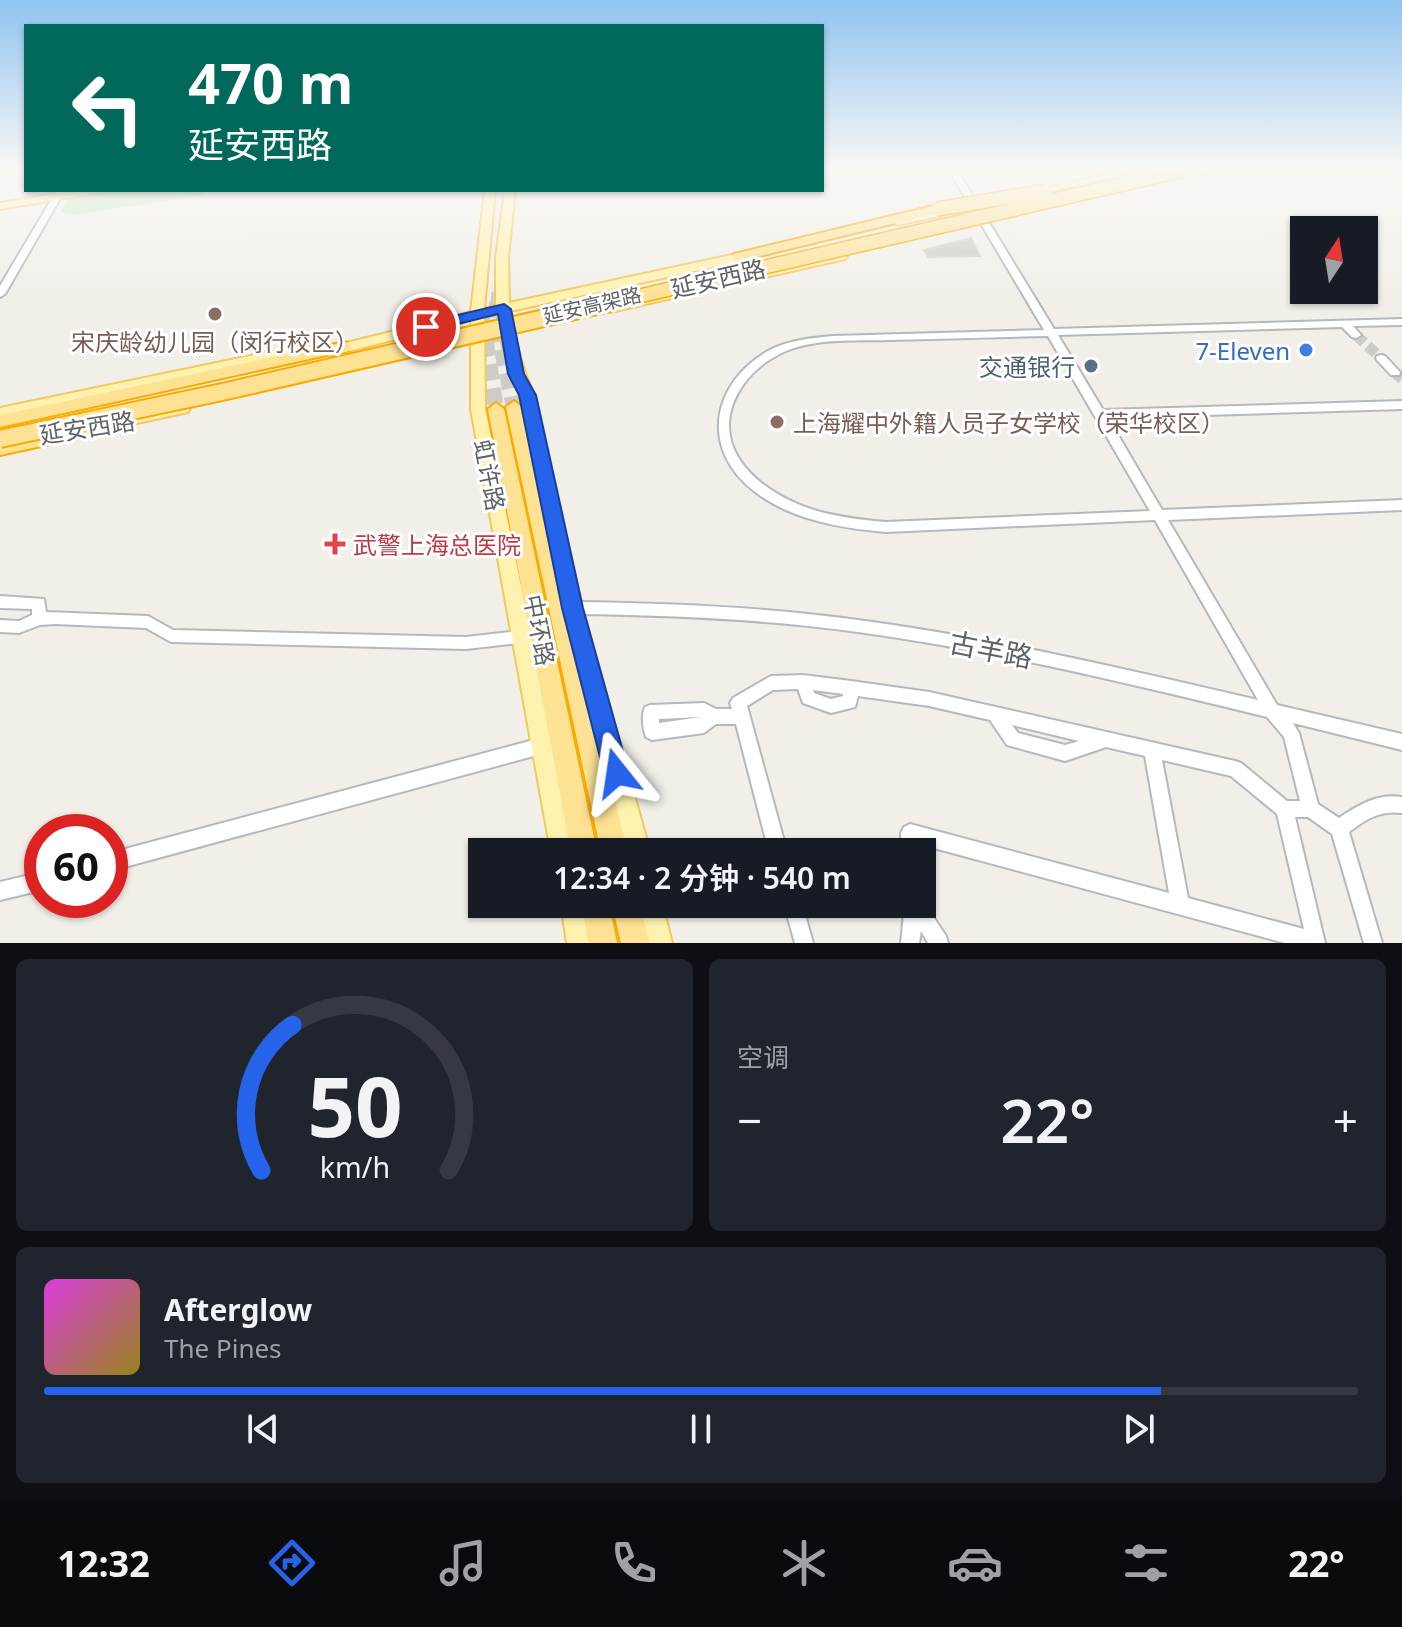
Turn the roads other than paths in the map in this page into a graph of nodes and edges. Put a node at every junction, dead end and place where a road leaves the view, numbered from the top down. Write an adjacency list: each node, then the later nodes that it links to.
1 (47, 214): 13 (street)
2 (486, 214): 16 (main road, 虹许路)
3 (507, 214): 14 (main road)
4 (917, 214): 12 (highway, bridge)
5 (952, 214): 29 (highway, 延安高架路, bridge)
6 (962, 214): 12 (main road, 延安西路)
7 (966, 214): 15 (main road, 延安西路)
8 (969, 214): 15 (main road, 延安西路)
9 (980, 214): 20 (street)
10 (996, 214): 31 (highway, 延安高架路, bridge)
11 (1001, 214): 15 (highway, bridge)
12 (739, 257): 14 (main road, 延安西路)
13 (0, 294)
14 (504, 309): 16 (main road, 延安西路); 19 (main road)
15 (591, 311): 19 (main road, 延安西路)
16 (477, 314): 22 (main road, 虹许路); 23 (main road, 延安西路)
17 (1402, 322): 18 (street)
18 (1344, 323): 20 (street); 21 (street)
19 (507, 331): 22 (main road, 延安西路); 36 (main road)
20 (1050, 332): 28 (street); 34 (street)
21 (1356, 335)
22 (475, 337): 30 (main road, 延安西路); 39 (main road, 虹许路)
23 (345, 347): 27 (main road); 29 (main road, 延安西路); 29 (highway)
24 (1381, 358): 25 (street)
25 (1395, 373)
26 (1402, 405): 28 (street)
27 (0, 413)
28 (1100, 414): 34 (street)
29 (0, 427)
30 (95, 429): 31 (main road, 延安西路); 32 (highway); 32 (main road)
31 (0, 441)
32 (0, 452)
33 (1402, 505): 34 (street)
34 (1157, 513): 44 (street)
35 (0, 602): 37 (street)
36 (573, 608): 44 (street, 古羊路); 61 (main road)
37 (39, 619): 38 (street); 39 (street)
38 (0, 626)
39 (520, 637): 51 (main road, 虹许路)
40 (803, 682): 41 (street); 43 (street); 46 (street)
41 (830, 685): 42 (street); 43 (street)
42 (851, 688): 43 (street); 45 (street)
43 (831, 706)
44 (1273, 712): 50 (street, 古羊路); 56 (street)
45 (994, 713): 48 (street); 52 (street)
46 (740, 716): 47 (street); 62 (street)
47 (713, 717)
48 (1045, 726): 49 (street); 52 (street)
49 (1106, 741): 52 (street); 53 (street)
50 (1402, 742)
51 (541, 746): 58 (main road, 虹许路); 66 (street)
52 (1047, 749)
53 (1152, 751): 55 (street); 69 (street)
54 (1402, 805): 57 (street)
55 (1284, 809): 56 (street); 77 (street)
56 (1311, 809): 57 (street)
57 (1339, 829): 85 (street)
58 (560, 838)
59 (582, 838): 60 (highway, 中环路)
60 (611, 838)
61 (634, 838)
62 (774, 838)
63 (910, 838): 64 (street)
64 (929, 838)
65 (936, 840): 69 (street)
66 (128, 857)
67 (24, 885): 68 (street)
68 (0, 891)
69 (1180, 905): 77 (street)
70 (576, 918): 78 (main road)
71 (598, 918): 79 (highway)
72 (629, 918): 80 (highway)
73 (653, 918): 81 (main road)
74 (797, 918): 82 (street)
75 (913, 918): 83 (street)
76 (923, 918): 84 (street)
77 (1319, 942)
78 (580, 943)
79 (603, 943)
80 (635, 943)
81 (659, 943)
82 (804, 943)
83 (910, 943)
84 (939, 943)
85 (1373, 943)

